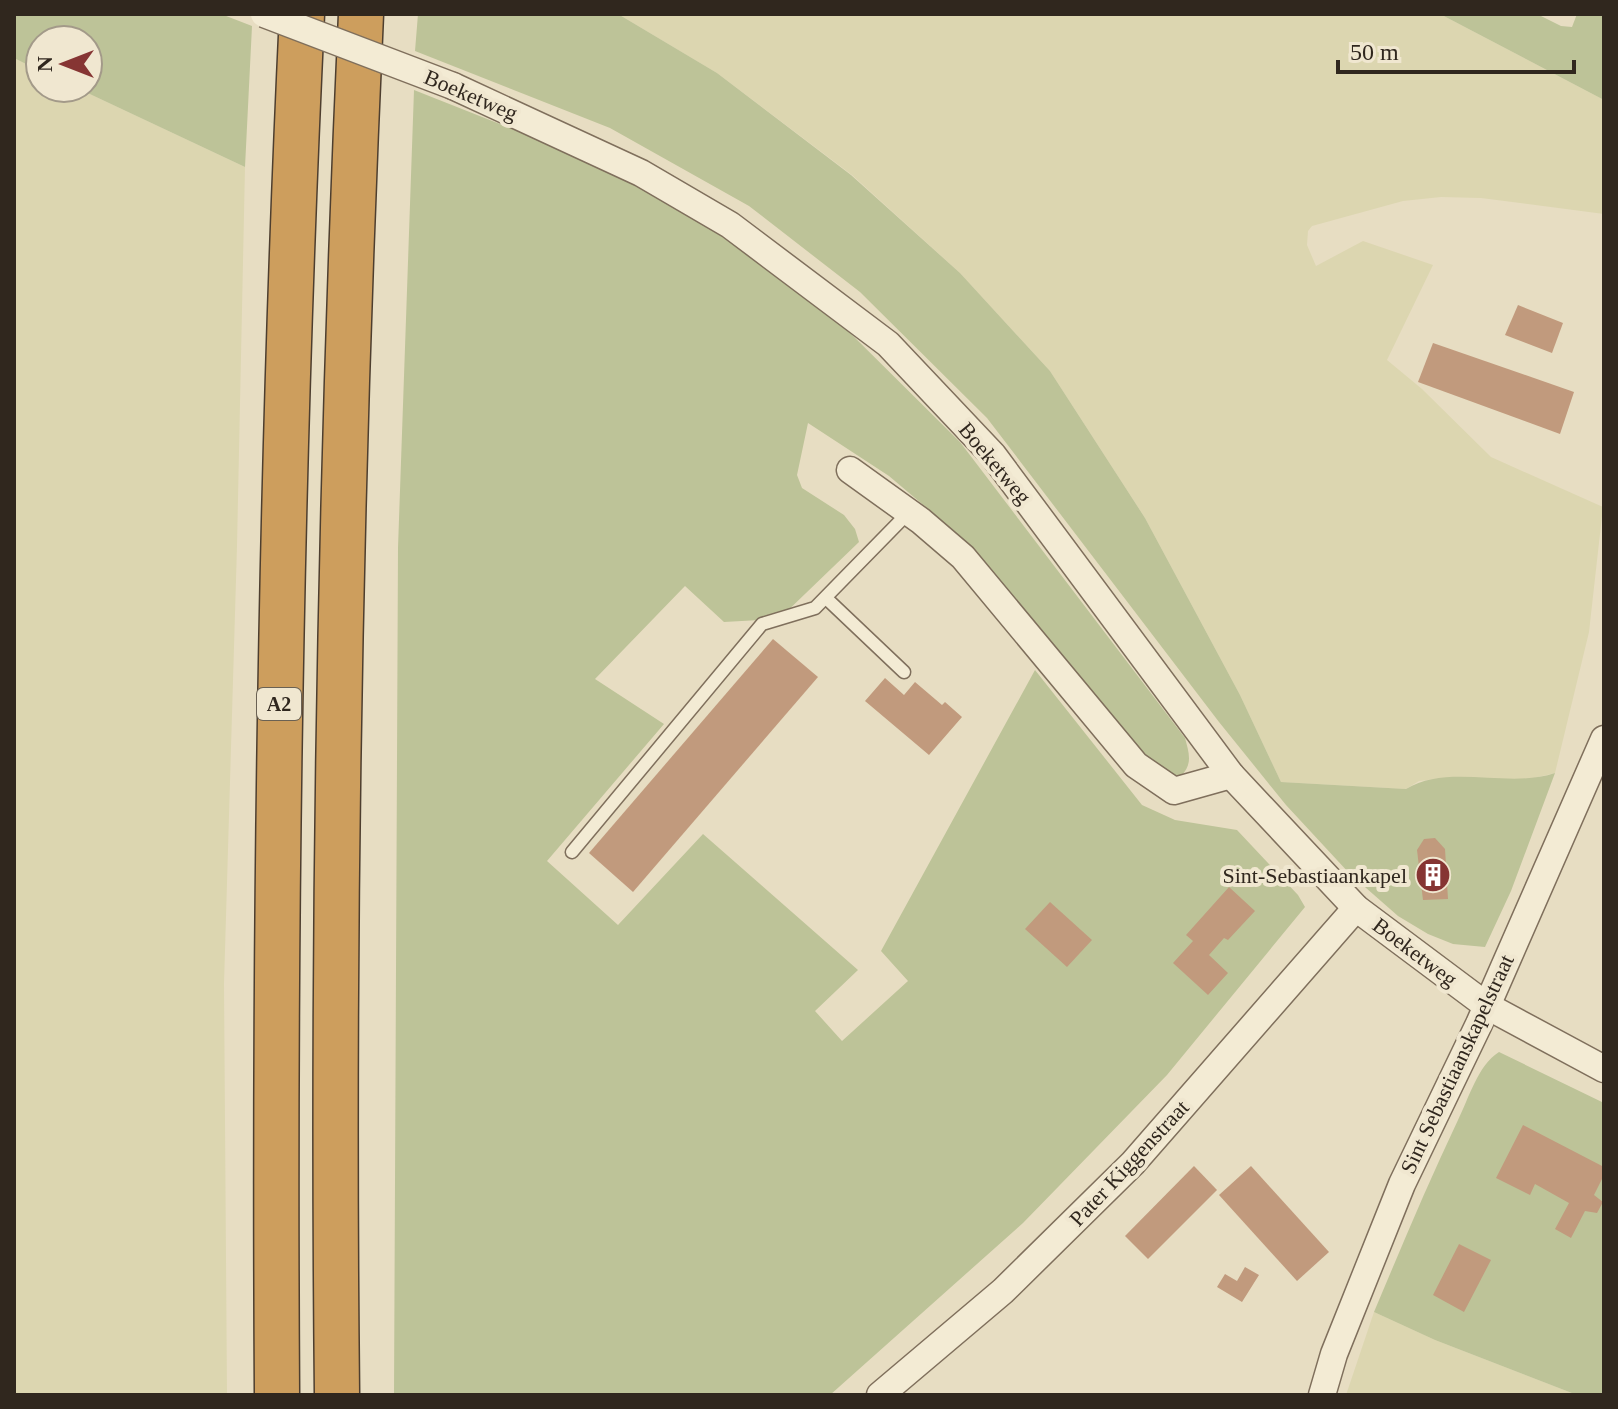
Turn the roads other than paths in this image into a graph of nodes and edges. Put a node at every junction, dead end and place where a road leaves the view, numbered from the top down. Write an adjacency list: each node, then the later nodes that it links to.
1 (264, 14): 9 (street, Boeketweg, bridge)
2 (302, 14): 14 (highway, A2)
3 (361, 14): 15 (highway)
4 (850, 470): 5 (street)
5 (909, 512): 6 (lane); 9 (street)
6 (826, 598): 7 (lane); 10 (lane)
7 (904, 672)
8 (1604, 739): 12 (street, Sint Sebastiaanskapelstraat)
9 (1231, 775): 11 (street, Boeketweg)
10 (572, 852)
11 (1356, 908): 12 (street, Boeketweg); 16 (street, Pater Kiggenstraat)
12 (1487, 1006): 13 (street, Boeketweg); 17 (street, Sint Sebastiaanskapelstraat)
13 (1604, 1069)
14 (277, 1395)
15 (337, 1395)
16 (880, 1395)
17 (1322, 1395)

